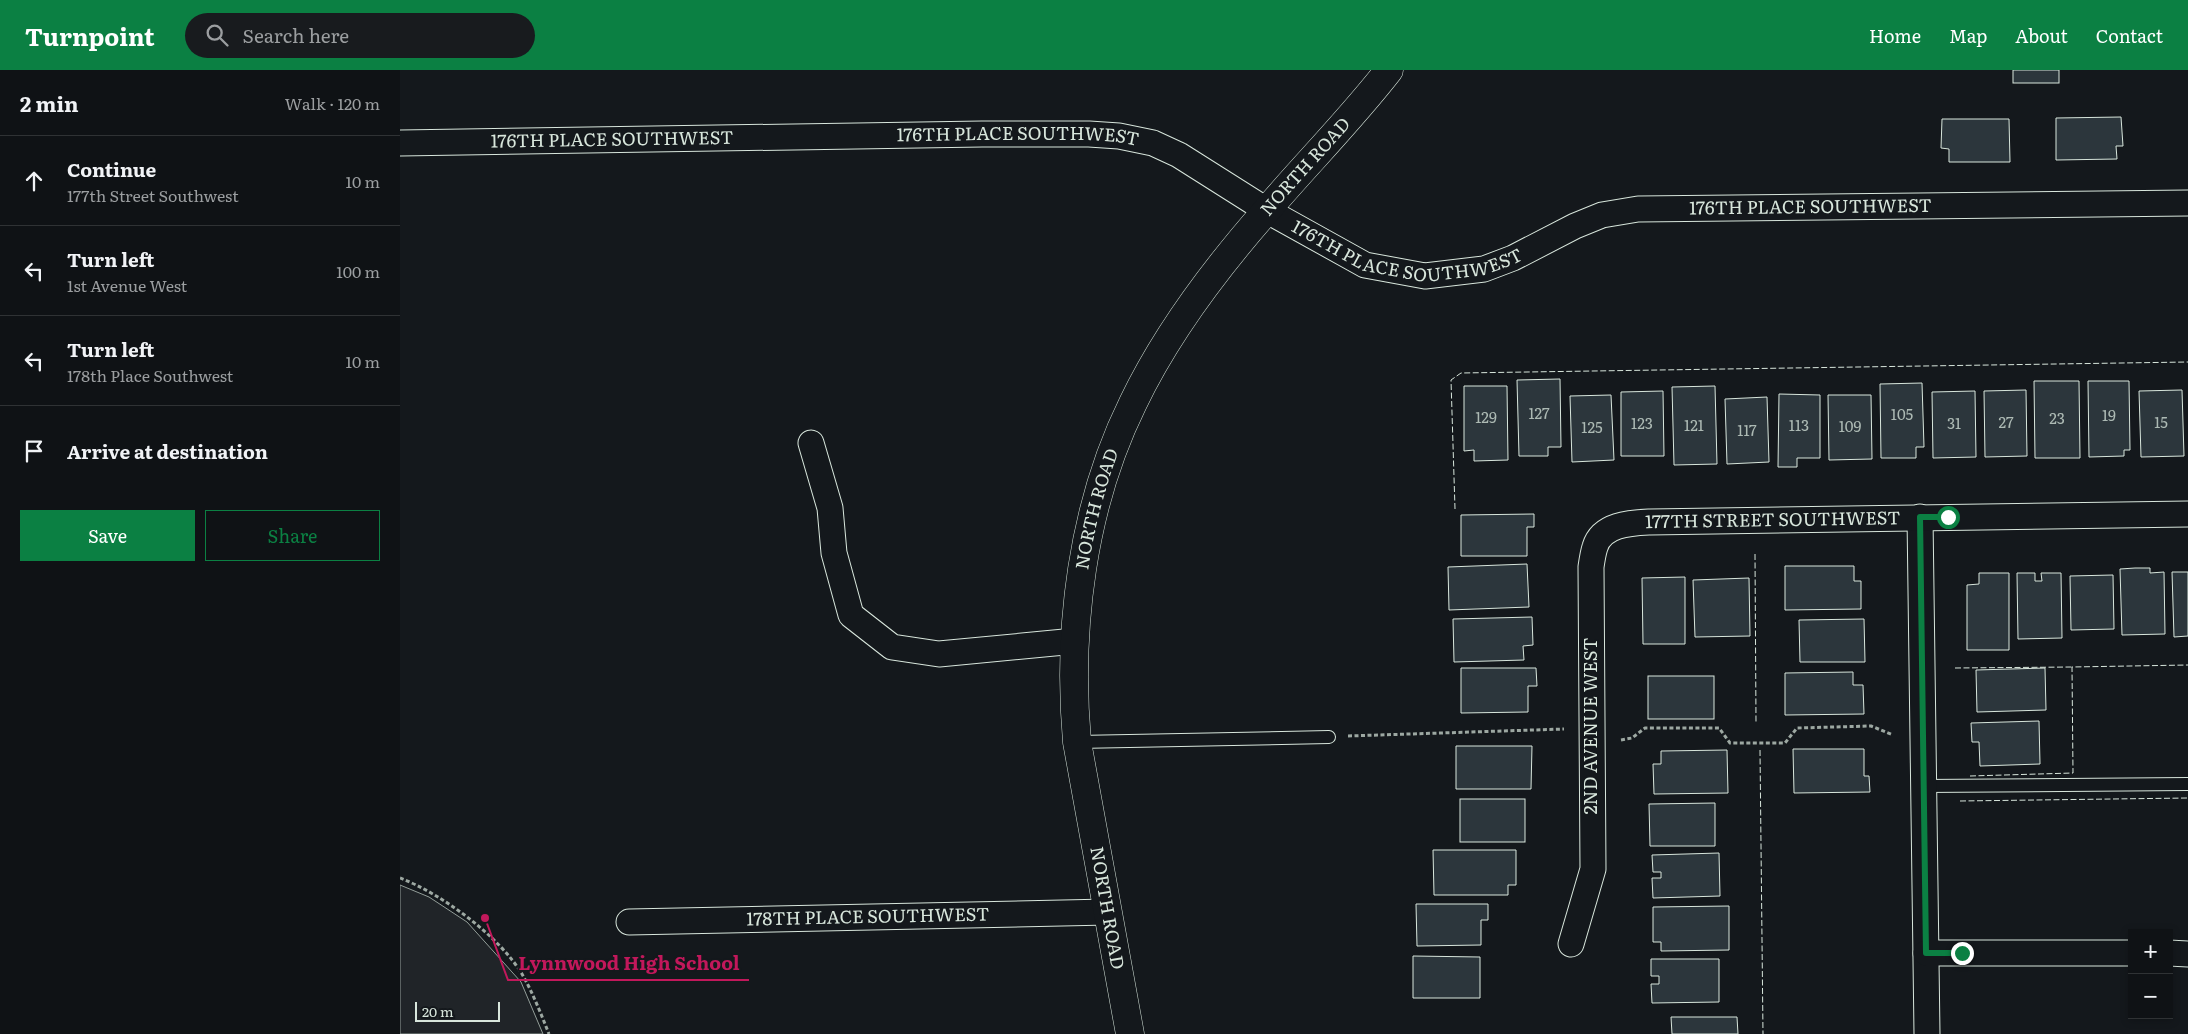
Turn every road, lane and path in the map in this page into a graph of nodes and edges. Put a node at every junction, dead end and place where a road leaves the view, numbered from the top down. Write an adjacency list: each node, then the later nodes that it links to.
1 (1389, 70): 4 (street, NORTH ROAD)
2 (400, 143): 4 (street, 176TH PLACE SOUTHWEST)
3 (2188, 203): 4 (street, 176TH PLACE SOUTHWEST)
4 (1266, 210): 9 (street, NORTH ROAD)
5 (811, 443): 9 (street)
6 (2188, 514): 7 (street, 177TH STREET SOUTHWEST)
7 (1920, 517): 8 (street, 177TH STREET SOUTHWEST); 16 (street)
8 (1627, 523): 20 (street, 2ND AVENUE WEST)
9 (1075, 641): 14 (street, NORTH ROAD)
10 (1564, 728): 12 (path)
11 (1893, 735): 13 (path)
12 (1330, 737): 14 (lane)
13 (1620, 740)
14 (1077, 742): 18 (street, NORTH ROAD)
15 (2188, 784): 16 (lane)
16 (1923, 786): 21 (street)
17 (400, 878): 25 (path)
18 (1108, 912): 19 (street, 178TH PLACE SOUTHWEST); 26 (street, NORTH ROAD)
19 (629, 922)
20 (1571, 944)
21 (1926, 953): 22 (street); 27 (street)
22 (2128, 954)
23 (2173, 954): 24 (street)
24 (2188, 954)
25 (549, 1034)
26 (1130, 1034)
27 (1927, 1034)

